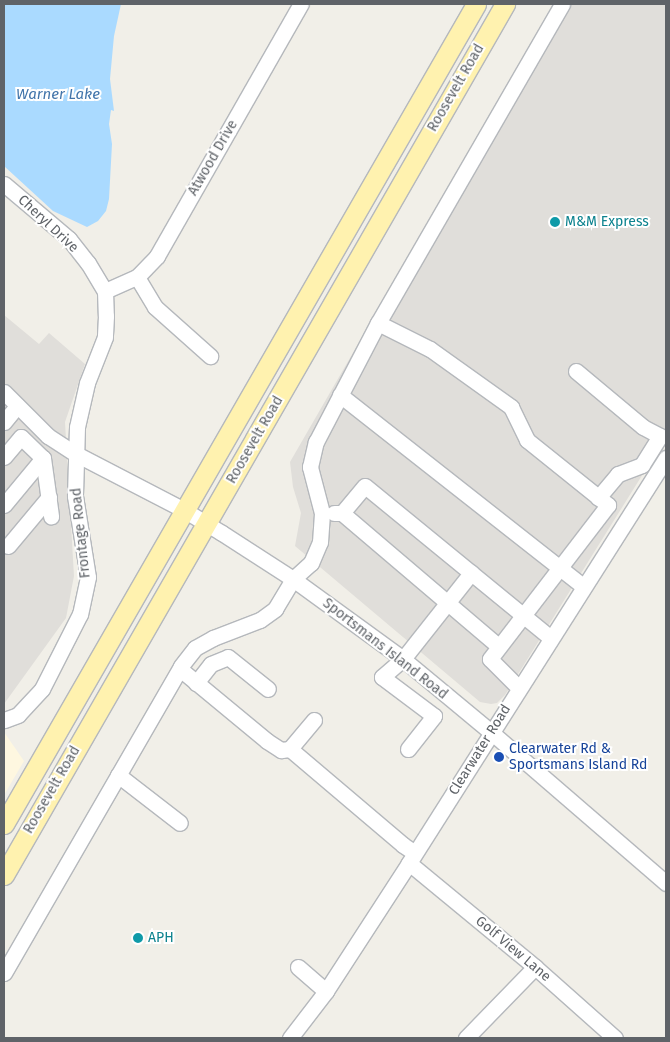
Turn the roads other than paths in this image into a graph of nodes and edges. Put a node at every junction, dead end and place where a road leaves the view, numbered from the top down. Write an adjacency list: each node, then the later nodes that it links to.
1 (301, 4): 6 (street, Atwood Drive)
2 (476, 4): 23 (main road, Roosevelt Road)
3 (505, 4): 28 (main road, Roosevelt Road)
4 (562, 4): 8 (street)
5 (4, 184): 7 (street, Cheryl Drive)
6 (137, 277): 7 (street, Atwood Drive); 9 (street)
7 (105, 291): 16 (street, Frontage Road)
8 (378, 323): 12 (street); 21 (street)
9 (210, 356)
10 (576, 371): 15 (street)
11 (4, 392): 13 (street, Sportsmans Island Road)
12 (340, 395): 24 (street); 30 (street)
13 (17, 406): 14 (street); 16 (street, Sportsmans Island Road)
14 (4, 422)
15 (663, 438): 21 (street)
16 (76, 454): 23 (street, Sportsmans Island Road); 45 (street, Frontage Road)
17 (4, 457): 18 (street)
18 (43, 458): 20 (street); 22 (street)
19 (666, 458): 27 (street, Clearwater Road)
20 (49, 498): 26 (street); 29 (street)
21 (603, 502): 27 (street); 30 (street)
22 (4, 505)
23 (184, 510): 28 (street, Sportsmans Island Road); 52 (main road, Roosevelt Road)
24 (322, 513): 25 (street); 32 (street)
25 (342, 513): 31 (street); 34 (street)
26 (51, 516)
27 (626, 521): 33 (street, Clearwater Road)
28 (206, 524): 32 (street, Sportsmans Island Road); 54 (main road, Roosevelt Road)
29 (9, 548)
30 (560, 568): 33 (street); 35 (street)
31 (471, 573): 34 (street); 35 (street)
32 (293, 579): 38 (street, Sportsmans Island Road); 39 (street)
33 (584, 587): 36 (street, Clearwater Road)
34 (447, 602): 37 (street); 38 (street)
35 (522, 615): 36 (street); 37 (street)
36 (551, 638): 41 (street, Clearwater Road)
37 (498, 646): 41 (street)
38 (403, 659): 43 (street, Sportsmans Island Road); 44 (street)
39 (180, 669): 40 (street); 50 (street)
40 (196, 683): 42 (street); 48 (street)
41 (519, 688): 47 (street, Clearwater Road)
42 (268, 689)
43 (448, 698): 44 (street); 47 (street, Sportsmans Island Road)
44 (434, 716): 49 (street)
45 (4, 720)
46 (314, 720): 48 (street)
47 (491, 732): 53 (street, Clearwater Road); 55 (street, Sportsmans Island Road)
48 (290, 749): 53 (street, Golf View Lane)
49 (408, 749)
50 (118, 775): 51 (street); 58 (street)
51 (180, 823)
52 (4, 824)
53 (412, 858): 56 (street, Golf View Lane); 59 (street, Clearwater Road)
54 (4, 875)
55 (666, 884)
56 (535, 966): 61 (street); 62 (street, Golf View Lane)
57 (298, 967): 59 (street)
58 (4, 973)
59 (326, 991): 60 (street, Clearwater Road)
60 (290, 1038)
61 (466, 1038)
62 (615, 1038)

